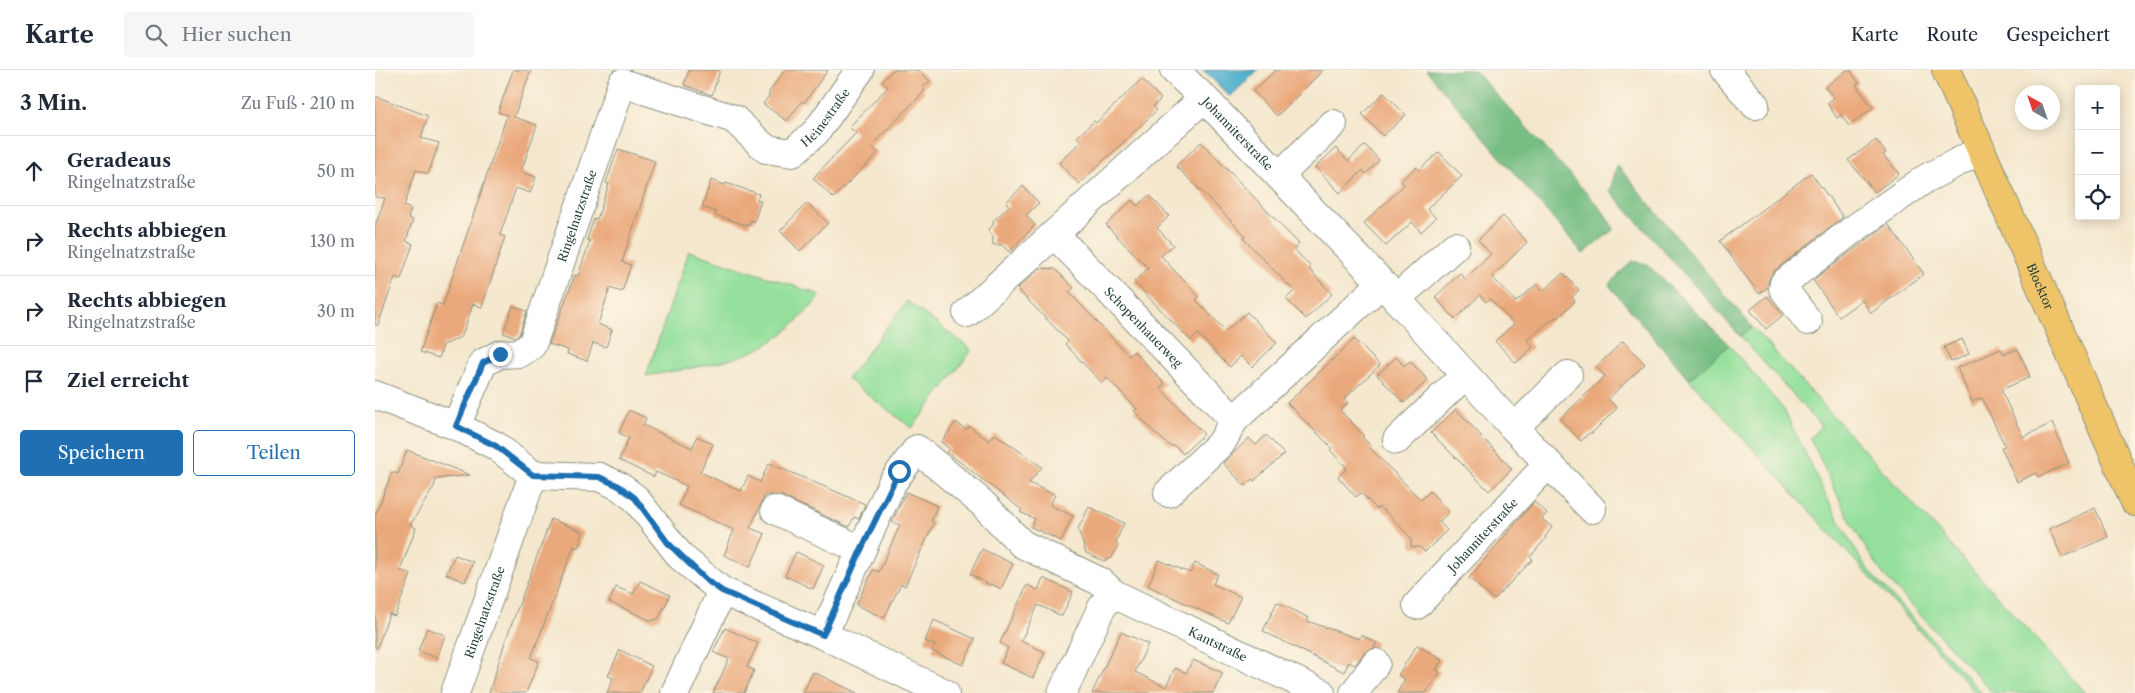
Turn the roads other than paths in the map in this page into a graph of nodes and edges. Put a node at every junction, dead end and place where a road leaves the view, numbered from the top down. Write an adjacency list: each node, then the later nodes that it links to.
1 (861, 70): 7 (street, Heinestraße)
2 (1174, 70): 5 (street, Johanniterstraße)
3 (1725, 70): 6 (street)
4 (1946, 70): 9 (main road, Blocktor)
5 (1204, 98): 10 (street, Johanniterstraße); 11 (street)
6 (1755, 105)
7 (734, 119): 20 (street, Ringelnatzstraße)
8 (1333, 124): 10 (street, Johanniterstraße)
9 (1981, 150): 15 (street); 26 (main road, Blocktor)
10 (1279, 176): 13 (street, Johanniterstraße)
11 (1054, 234): 14 (street); 19 (street, Schopenhauerweg)
12 (1455, 246): 13 (street)
13 (1389, 291): 16 (street, Johanniterstraße); 19 (street)
14 (967, 313)
15 (1808, 321)
16 (1465, 375): 21 (street, Johanniterstraße); 22 (street)
17 (1568, 375): 21 (street)
18 (375, 395): 20 (street)
19 (1234, 420): 25 (street)
20 (456, 426): 24 (street)
21 (1514, 428): 23 (street, Johanniterstraße)
22 (1397, 440)
23 (1548, 464): 27 (street, Johanniterstraße); 32 (street, Johanniterstraße)
24 (533, 475): 30 (street); 35 (street, Ringelnatzstraße)
25 (1168, 493)
26 (2135, 502)
27 (1592, 508)
28 (775, 510): 29 (street)
29 (861, 550): 31 (street, Kantstraße); 33 (street)
30 (722, 591): 33 (street); 36 (street)
31 (1114, 594): 38 (street); 39 (street, Kantstraße)
32 (1417, 605)
33 (823, 635): 37 (street)
34 (1376, 663): 40 (street)
35 (455, 693)
36 (675, 693)
37 (945, 693)
38 (1062, 693)
39 (1321, 693)
40 (1354, 693)

